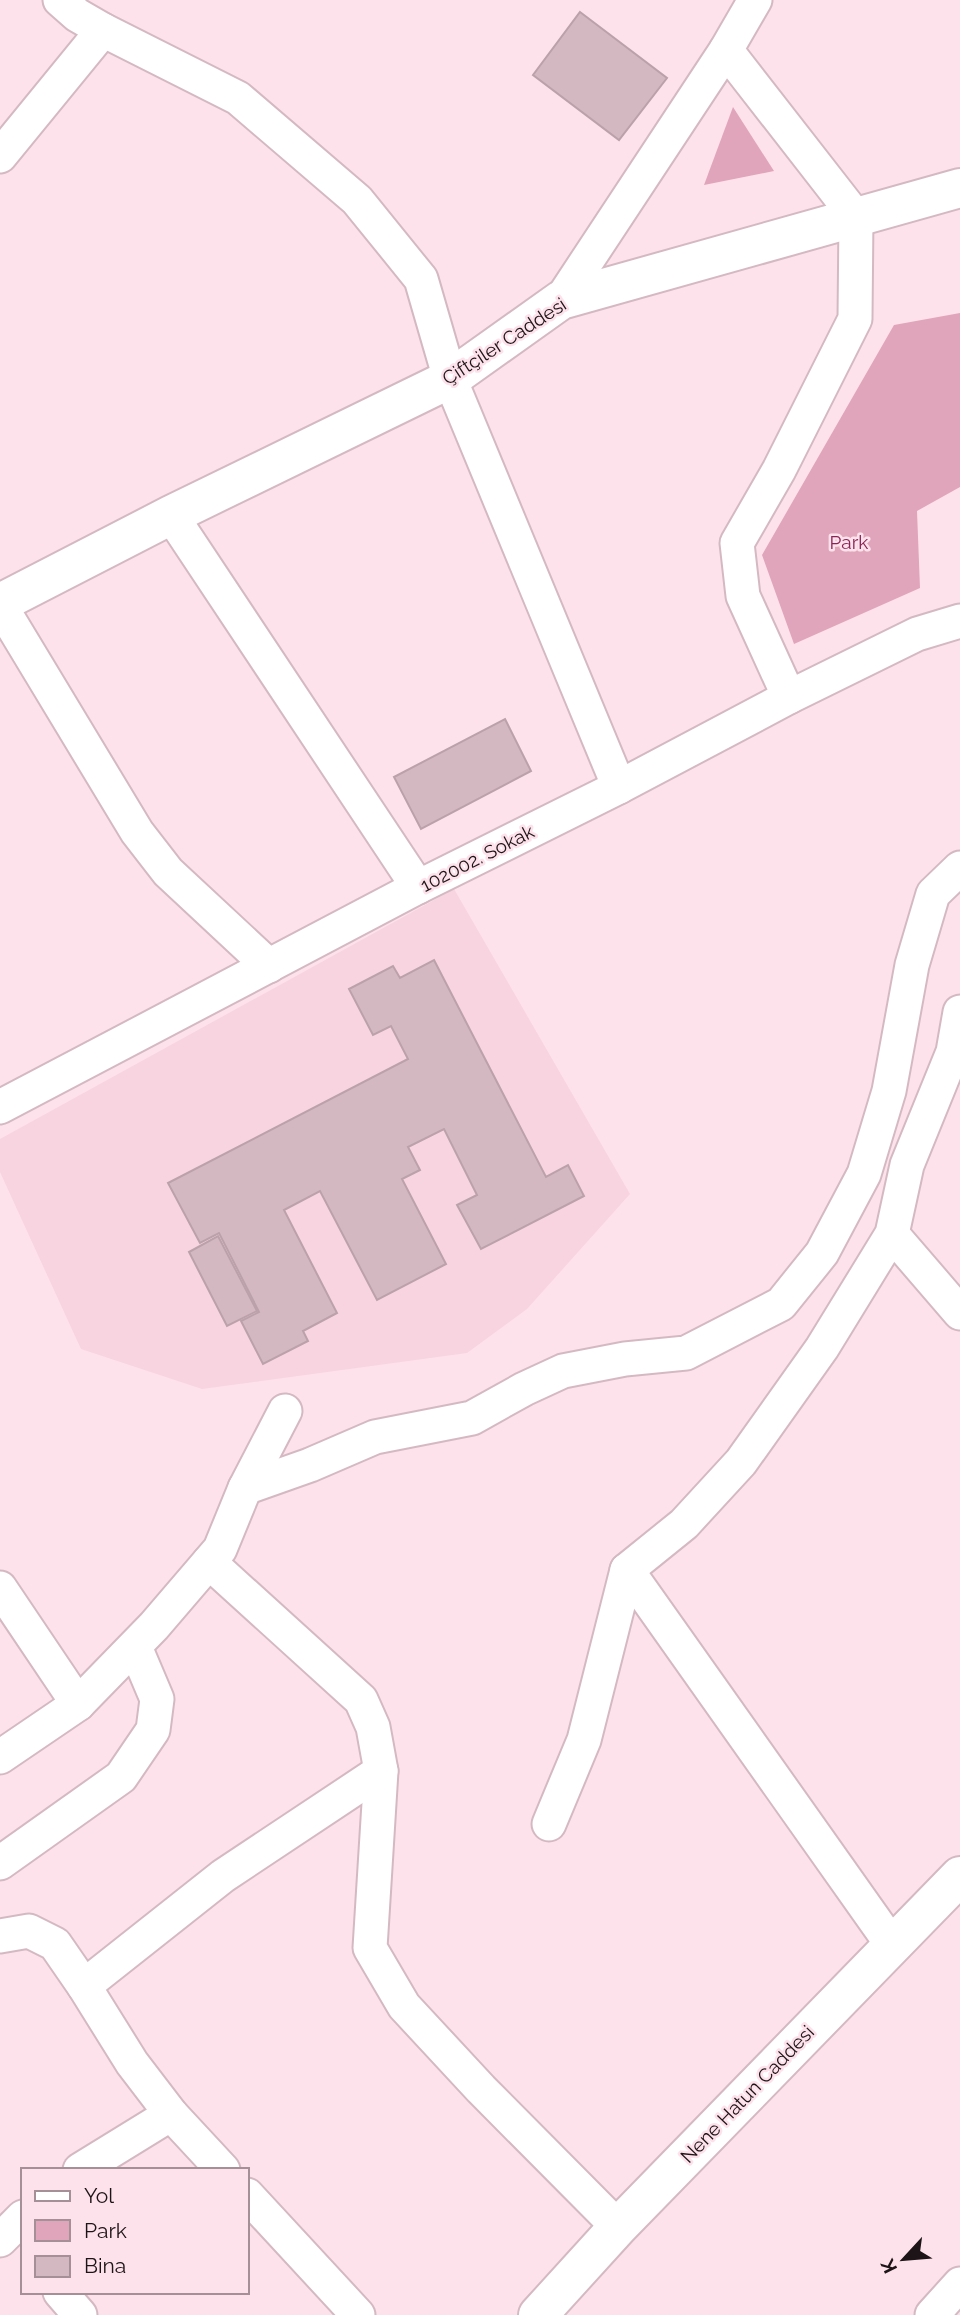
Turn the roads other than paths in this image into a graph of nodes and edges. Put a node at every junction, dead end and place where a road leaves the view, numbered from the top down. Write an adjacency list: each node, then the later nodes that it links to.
1 (60, 0): 3 (street)
2 (755, 0): 4 (street)
3 (103, 30): 5 (street); 9 (street)
4 (726, 50): 7 (street); 8 (street)
5 (0, 156)
6 (960, 188): 7 (street, Çiftçiler Caddesi)
7 (856, 216): 8 (street, Çiftçiler Caddesi); 13 (street)
8 (561, 300): 9 (street, Çiftçiler Caddesi)
9 (450, 379): 10 (street, Çiftçiler Caddesi); 14 (street)
10 (171, 515): 11 (street, Çiftçiler Caddesi); 16 (street)
11 (0, 604): 17 (street)
12 (960, 621): 13 (street, 102002. Sokak)
13 (789, 697): 14 (street, 102002. Sokak)
14 (619, 787): 16 (street, 102002. Sokak)
15 (960, 868): 24 (street)
16 (418, 887): 17 (street, 102002. Sokak)
17 (269, 966): 20 (street, 102002. Sokak)
18 (960, 1012): 19 (street)
19 (956, 1053): 21 (street)
20 (0, 1107)
21 (892, 1234): 22 (street); 26 (street)
22 (960, 1313)
23 (285, 1411): 24 (street)
24 (245, 1488): 25 (street)
25 (209, 1562): 28 (street); 31 (street)
26 (627, 1570): 32 (street); 36 (street)
27 (0, 1588): 29 (street)
28 (135, 1647): 29 (street); 33 (street)
29 (78, 1704): 30 (street)
30 (0, 1757)
31 (381, 1771): 37 (street); 42 (street)
32 (549, 1824)
33 (0, 1863)
34 (960, 1877): 36 (street, Nene Hatun Caddesi)
35 (0, 1936): 37 (street)
36 (893, 1945): 42 (street, Nene Hatun Caddesi)
37 (84, 1986): 38 (street)
38 (171, 2114): 39 (street); 40 (street)
39 (83, 2168)
40 (221, 2168)
41 (248, 2196): 46 (street)
42 (618, 2227): 47 (street, Nene Hatun Caddesi)
43 (960, 2284): 48 (street)
44 (62, 2294): 45 (street)
45 (80, 2315)
46 (358, 2315)
47 (538, 2315)
48 (932, 2315)

